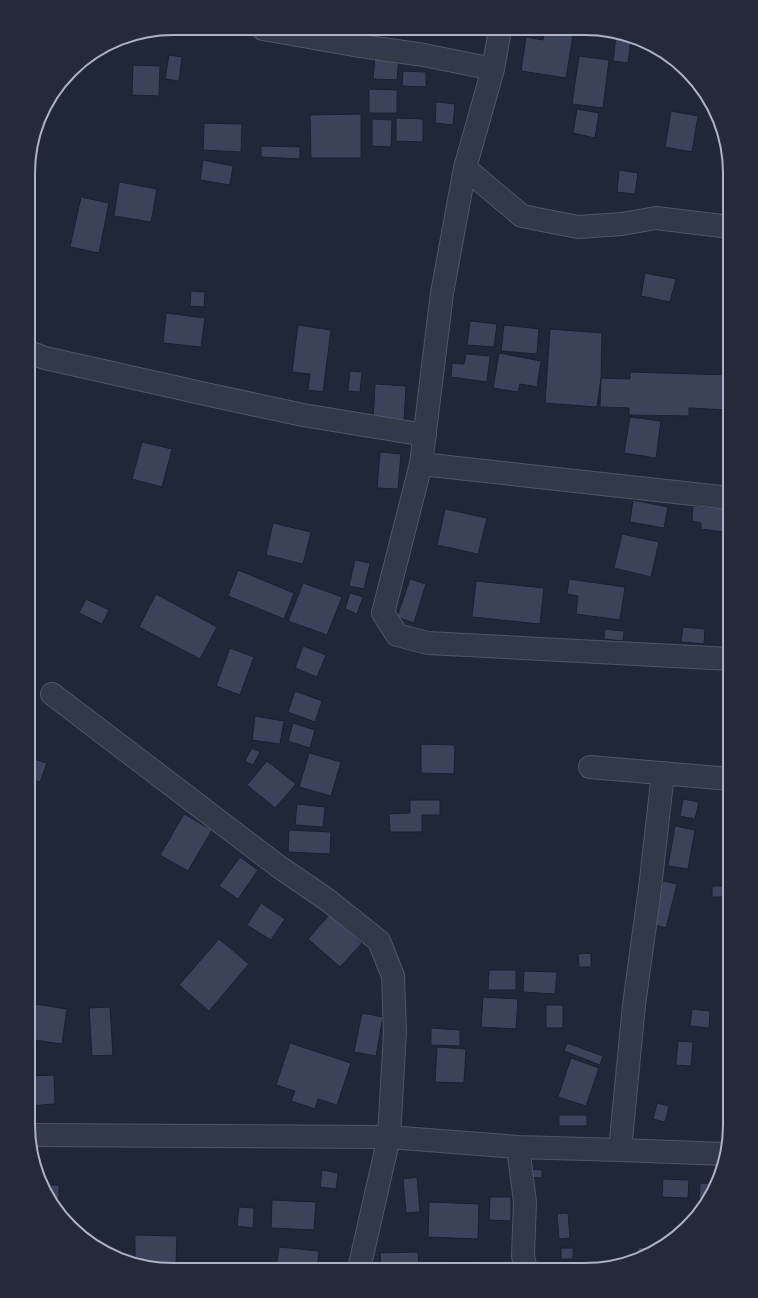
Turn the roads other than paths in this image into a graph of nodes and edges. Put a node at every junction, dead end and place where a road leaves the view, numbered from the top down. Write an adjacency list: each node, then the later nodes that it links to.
1 (296, 35): 3 (street)
2 (499, 35): 3 (street)
3 (493, 69): 4 (street)
4 (465, 168): 5 (street); 7 (street)
5 (723, 227)
6 (35, 354): 7 (street)
7 (424, 435): 8 (street)
8 (421, 464): 9 (street); 10 (street)
9 (723, 497)
10 (723, 659)
11 (52, 694): 16 (street)
12 (590, 767): 13 (street)
13 (663, 773): 14 (street); 18 (street)
14 (723, 777)
15 (36, 1135): 16 (street)
16 (389, 1137): 17 (street); 20 (street)
17 (518, 1147): 18 (street); 21 (street)
18 (620, 1150): 19 (street)
19 (720, 1154)
20 (360, 1263)
21 (524, 1263)

